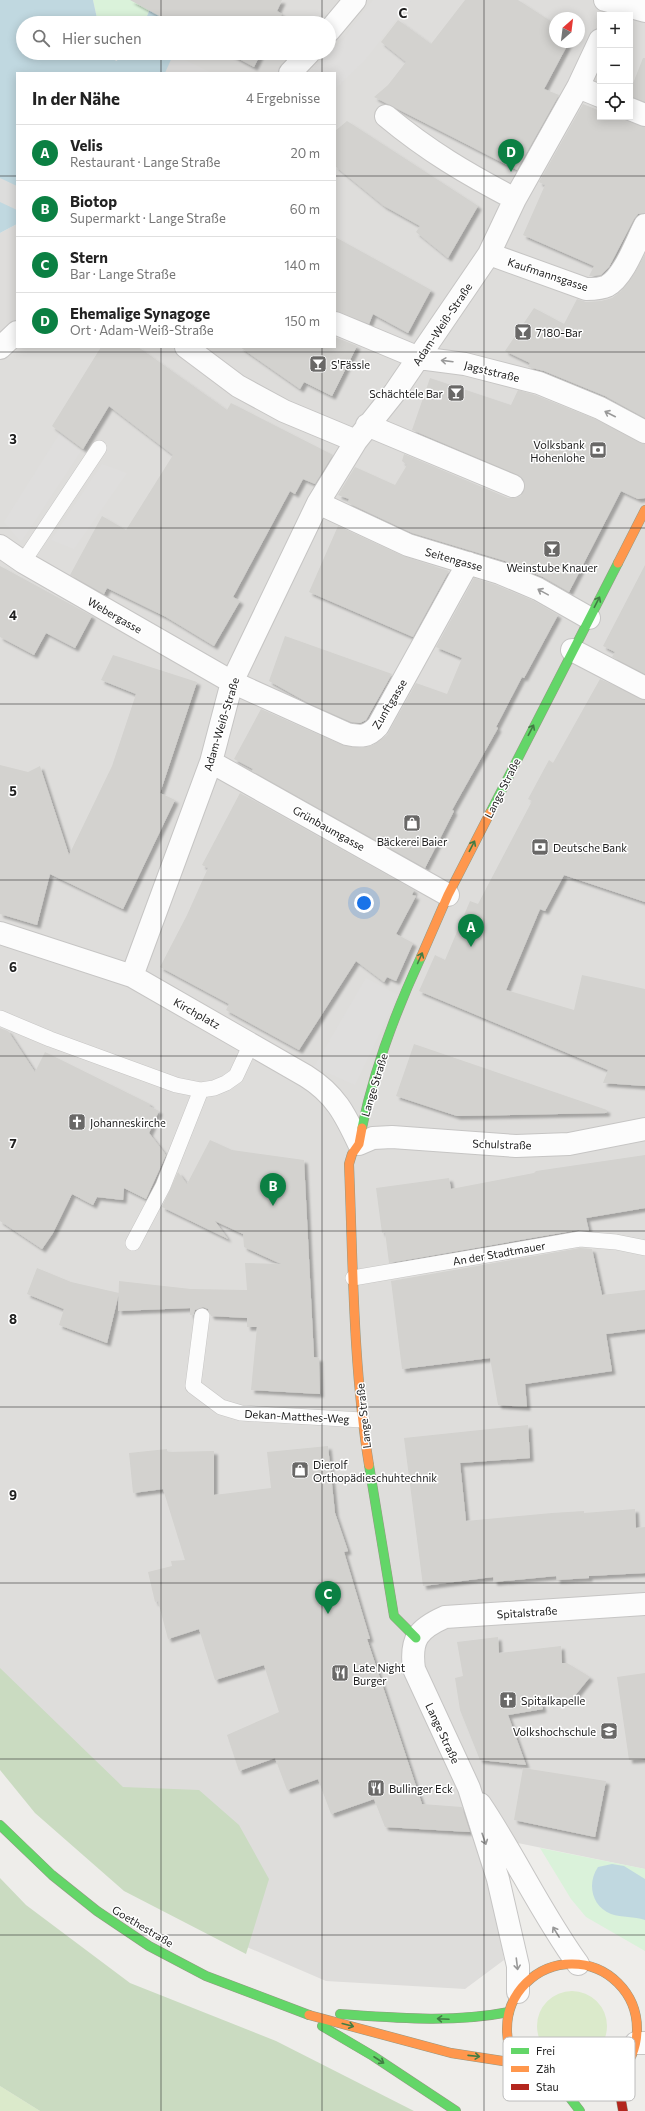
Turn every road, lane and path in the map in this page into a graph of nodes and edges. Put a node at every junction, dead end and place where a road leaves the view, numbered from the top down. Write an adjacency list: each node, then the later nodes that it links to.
1 (355, 0): 4 (street)
2 (611, 6): 3 (street)
3 (645, 11)
4 (336, 23)
5 (597, 46): 8 (street, Adam-Weiß-Straße)
6 (302, 60): 7 (street)
7 (291, 72)
8 (578, 87): 9 (street); 13 (street, Adam-Weiß-Straße)
9 (597, 95)
10 (633, 110): 11 (street)
11 (645, 115)
12 (386, 116): 13 (street)
13 (515, 198): 15 (street, Adam-Weiß-Straße)
14 (645, 225): 15 (street, Kaufmannsgasse)
15 (489, 254): 20 (street, Adam-Weiß-Straße)
16 (336, 323): 20 (street, Jagststraße)
17 (16, 333): 18 (street)
18 (0, 348)
19 (187, 348): 22 (street)
20 (419, 358): 21 (street, Jagststraße, one-way to 20); 22 (street, Adam-Weiß-Straße)
21 (645, 432)
22 (362, 433): 24 (street); 25 (street, Adam-Weiß-Straße)
23 (99, 448): 28 (lane)
24 (513, 486)
25 (318, 503): 29 (street, Seitengasse); 32 (street, Adam-Weiß-Straße)
26 (645, 510): 30 (main road, Lange Straße, one-way to 26)
27 (0, 546): 28 (street, Webergasse)
28 (24, 562): 32 (street, Webergasse)
29 (468, 563): 30 (street, Seitengasse, one-way to 29); 32 (street, Zunftgasse)
30 (589, 618): 31 (main road, Lange Straße)
31 (572, 650): 33 (street); 35 (main road, Lange Straße, one-way to 31)
32 (232, 682): 34 (street, Adam-Weiß-Straße)
33 (645, 688)
34 (211, 762): 35 (street, Grünbaumgasse); 37 (street, Adam-Weiß-Straße)
35 (448, 895): 42 (main road, Lange Straße, one-way to 35)
36 (0, 933): 37 (street, Kirchplatz)
37 (132, 976): 39 (street, Kirchplatz)
38 (0, 1018): 40 (lane)
39 (251, 1044): 40 (lane); 42 (street, Kirchplatz)
40 (201, 1090): 43 (lane)
41 (645, 1129): 42 (street, Schulstraße)
42 (359, 1144): 45 (main road, Lange Straße)
43 (133, 1242)
44 (645, 1248): 45 (lane, An der Stadtmauer)
45 (353, 1278): 47 (main road, Lange Straße)
46 (202, 1316): 47 (lane, Dekan-Matthes-Weg)
47 (362, 1420): 49 (main road, Lange Straße)
48 (645, 1604): 49 (street, Spitalstraße)
49 (416, 1638): 50 (street, Lange Straße)
50 (469, 1788): 52 (street, Lange Straße, one-way to 50); 53 (street, Lange Straße, one-way to 53)
51 (0, 1825): 54 (main road, Goethestraße)
52 (578, 1964): 53 (main road); 57 (main road)
53 (518, 1992): 55 (main road)
54 (297, 2012): 55 (main road, Goethestraße, one-way to 54); 59 (main road, Goethestraße, one-way to 59); 62 (main road, one-way to 62)
55 (509, 2012): 56 (main road)
56 (508, 2037)
57 (641, 2043): 58 (main road)
58 (635, 2052)
59 (503, 2061)
60 (572, 2101): 63 (main road)
61 (621, 2101): 64 (main road)
62 (456, 2111)
63 (580, 2111)
64 (623, 2111)

